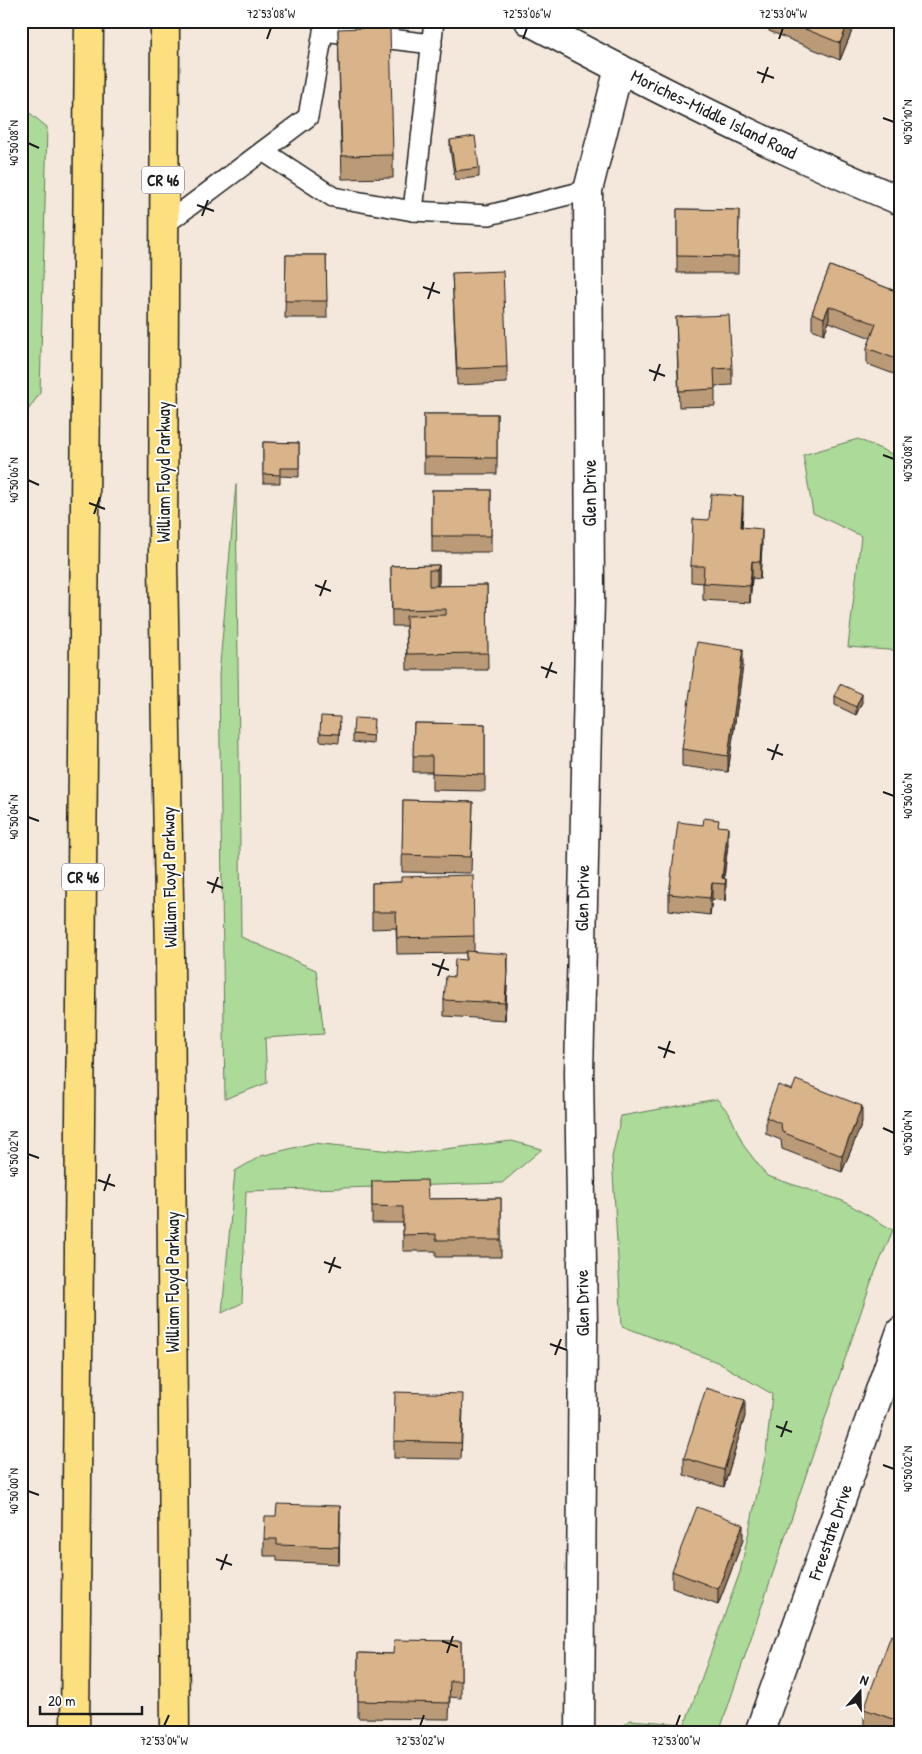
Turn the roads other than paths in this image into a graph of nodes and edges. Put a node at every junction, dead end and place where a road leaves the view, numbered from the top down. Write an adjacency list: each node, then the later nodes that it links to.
1 (89, 21): 16 (highway, CR 46)
2 (165, 21): 8 (highway, William Floyd Parkway / CR 46)
3 (172, 21): 8 (highway)
4 (434, 21): 7 (lane)
5 (542, 24): 9 (street, Moriches-Middle Island Road)
6 (324, 26): 7 (lane); 10 (lane)
7 (432, 44): 13 (lane)
8 (164, 58): 14 (highway, William Floyd Parkway / CR 46)
9 (619, 68): 11 (street, Glen Drive); 12 (street, Moriches-Middle Island Road)
10 (263, 151): 13 (lane); 14 (lane)
11 (588, 190): 13 (lane); 18 (street, Glen Drive)
12 (901, 201)
13 (413, 211)
14 (163, 226): 17 (highway, William Floyd Parkway / CR 46)
15 (901, 1331): 19 (street, Freestate Drive)
16 (75, 1733)
17 (175, 1733)
18 (580, 1733)
19 (759, 1733)

